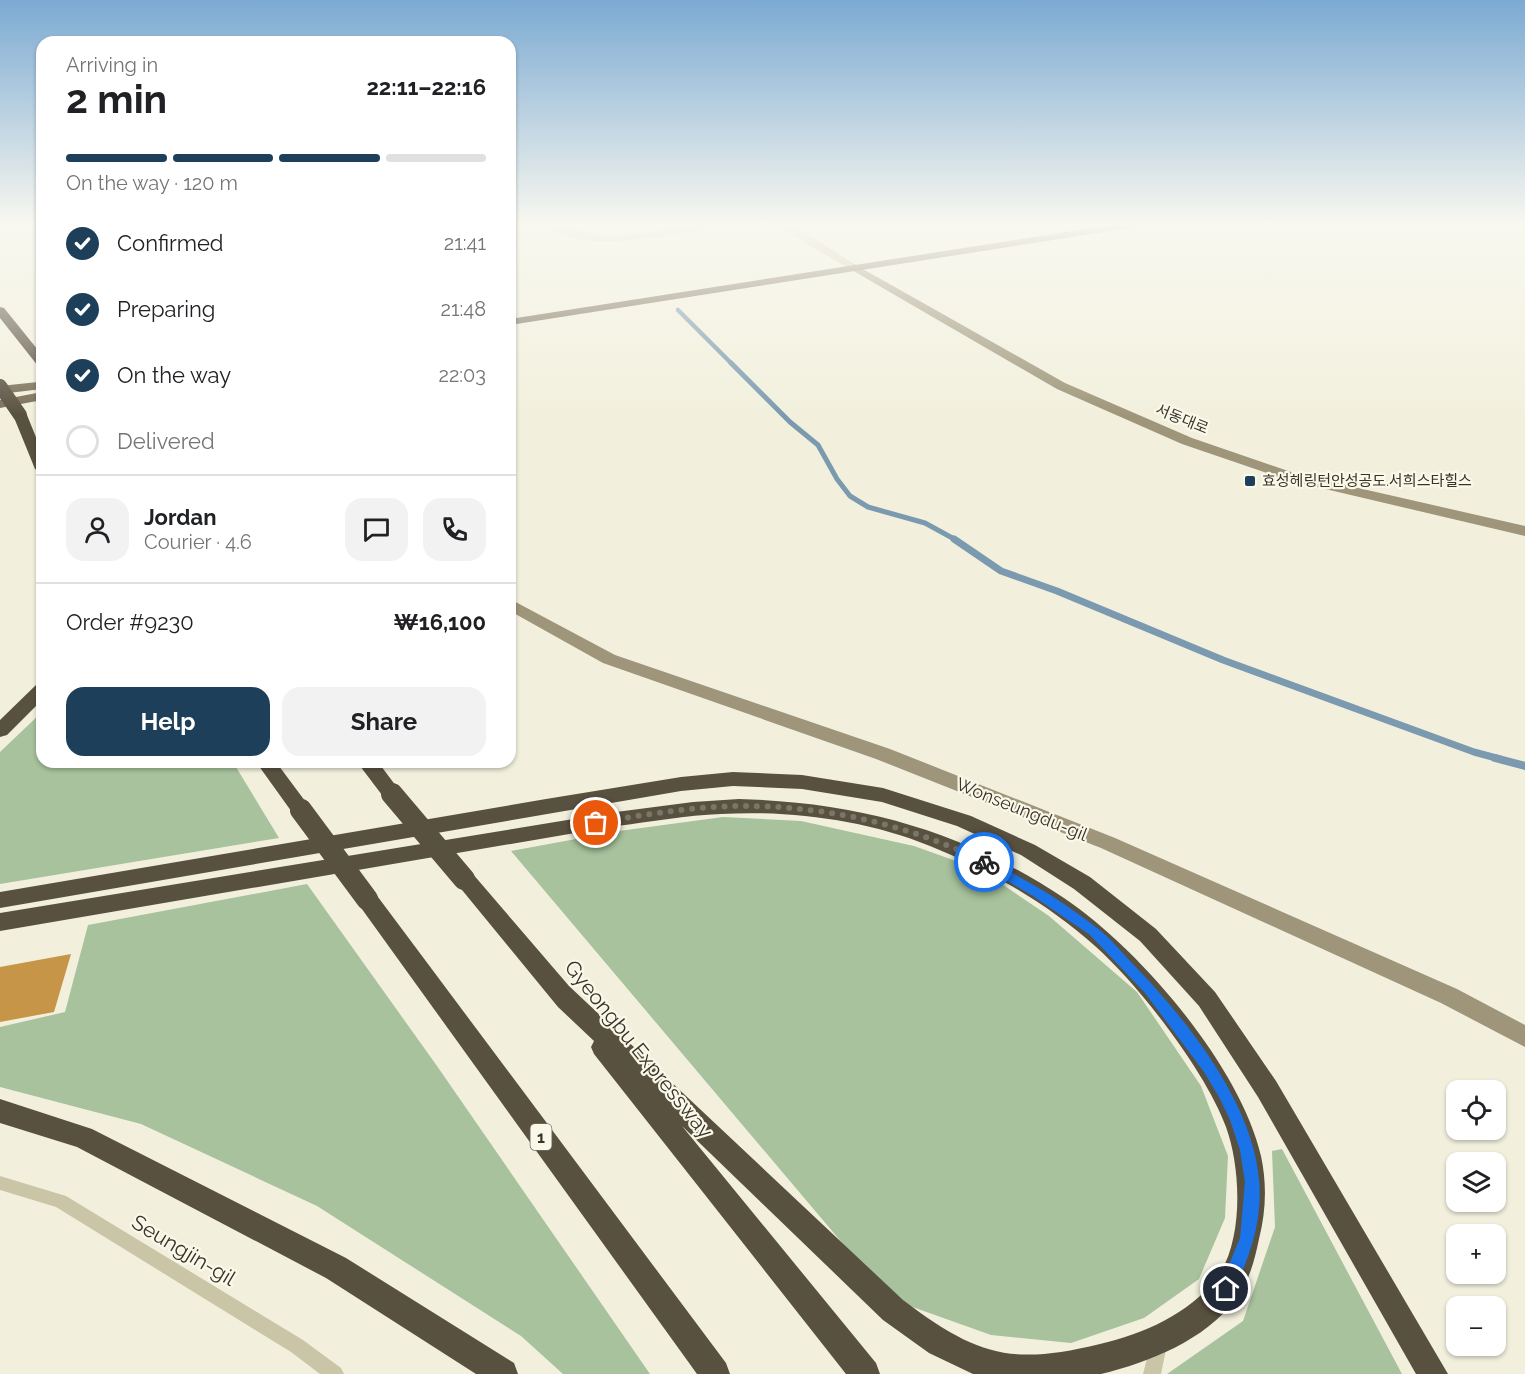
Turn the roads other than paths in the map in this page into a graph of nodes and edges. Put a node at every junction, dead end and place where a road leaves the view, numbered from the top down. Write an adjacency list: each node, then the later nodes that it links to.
1 (668, 288): 5 (main road)
2 (722, 288): 6 (main road)
3 (891, 288): 15 (street, 서동대로)
4 (0, 310): 7 (highway)
5 (516, 313)
6 (516, 321)
7 (36, 355)
8 (36, 389): 9 (main road)
9 (0, 390): 12 (highway, bridge)
10 (36, 391): 11 (main road)
11 (0, 403)
12 (20, 415): 13 (highway); 14 (highway)
13 (36, 438)
14 (36, 454)
15 (1525, 531)
16 (516, 607): 24 (street, Wonseungdu-gil)
17 (36, 695): 18 (highway)
18 (0, 731)
19 (270, 768): 30 (highway, 1, bridge)
20 (372, 768): 23 (highway, Gyeongbu Expressway, bridge)
21 (0, 900): 33 (highway)
22 (0, 922): 27 (highway)
23 (559, 992): 27 (highway); 31 (highway, Gyeongbu Expressway)
24 (1525, 1037)
25 (0, 1111): 29 (highway)
26 (0, 1183): 28 (lane, Seungjin-gil)
27 (1159, 1339): 32 (lane)
28 (335, 1374)
29 (503, 1374)
30 (715, 1374)
31 (865, 1374)
32 (1152, 1374)
33 (1432, 1374)

